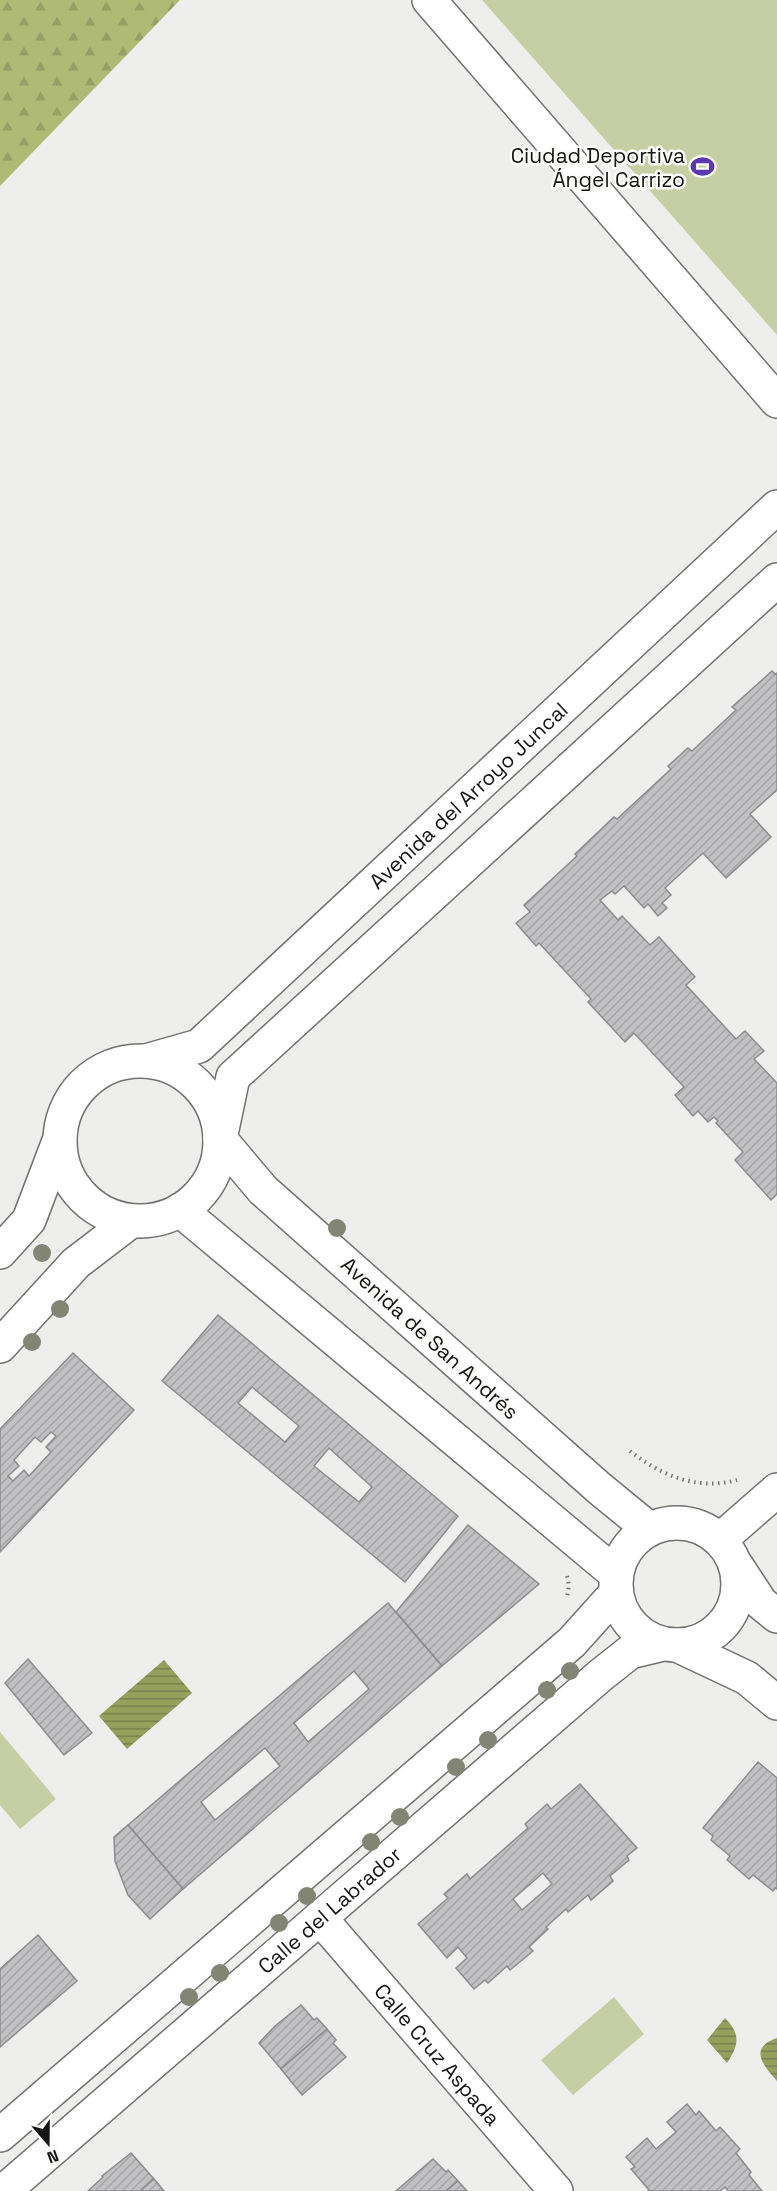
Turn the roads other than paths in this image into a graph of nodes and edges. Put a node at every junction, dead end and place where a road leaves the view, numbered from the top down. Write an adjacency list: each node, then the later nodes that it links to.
1 (429, 0): 2 (street)
2 (777, 401)
3 (777, 507): 5 (street, Avenida del Arroyo Juncal)
4 (777, 580): 6 (street)
5 (146, 1061): 6 (street); 7 (street)
6 (220, 1139): 8 (street); 13 (street, Avenida de San Andrés)
7 (59, 1141): 9 (street); 10 (street)
8 (180, 1210): 9 (street); 15 (street)
9 (131, 1221): 11 (street)
10 (0, 1252)
11 (0, 1346)
12 (777, 1490): 14 (street)
13 (649, 1529): 14 (street); 15 (street)
14 (728, 1552): 16 (street); 17 (street)
15 (616, 1584): 17 (street); 20 (street, Calle del Labrador)
16 (777, 1616)
17 (670, 1644): 18 (street); 19 (street, Calle del Labrador)
18 (777, 1703)
19 (320, 1918): 21 (street, Calle del Labrador); 22 (street, Calle Cruz Aspada)
20 (0, 2135)
21 (4, 2189)
22 (556, 2191)

